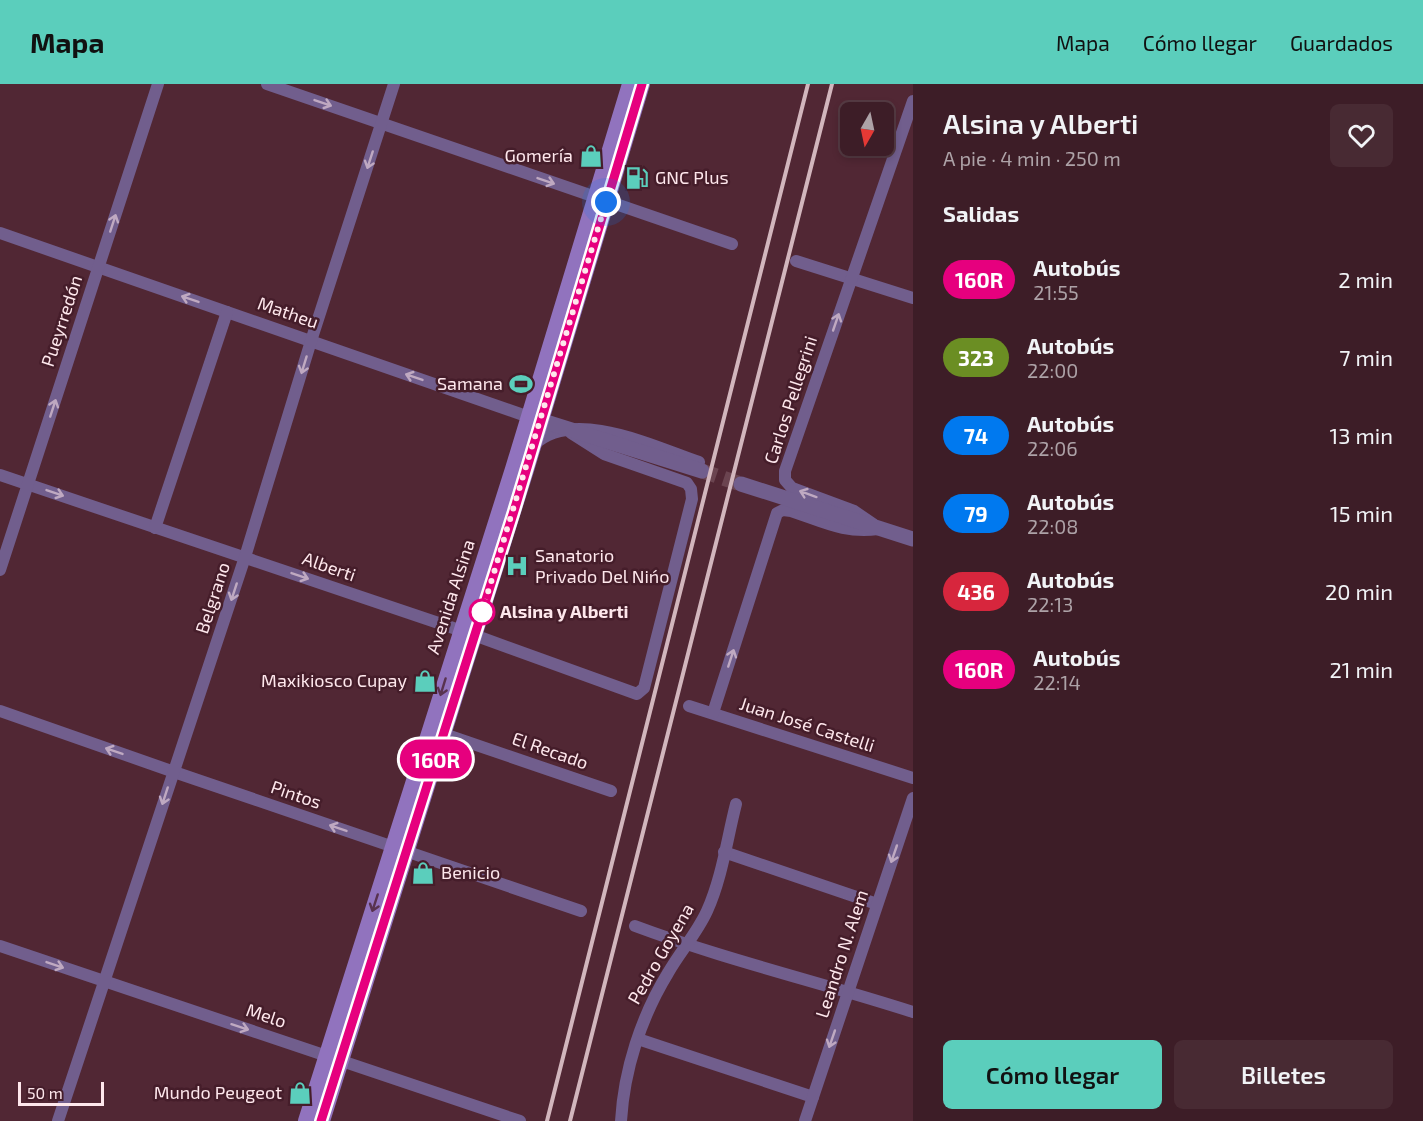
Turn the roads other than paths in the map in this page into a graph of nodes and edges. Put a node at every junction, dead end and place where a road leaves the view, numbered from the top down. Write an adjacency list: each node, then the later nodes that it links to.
1 (158, 84): 12 (street, Pueyrredón, one-way to 1)
2 (267, 84): 7 (street, one-way to 7)
3 (394, 84): 7 (street, Belgrano)
4 (630, 84): 8 (main road, Avenida Alsina)
5 (642, 84): 8 (main road, Avenida Alsina)
6 (913, 100): 13 (street, Carlos Pellegrini)
7 (382, 123): 8 (street, one-way to 8); 16 (street, Belgrano, one-way to 16)
8 (601, 200): 10 (street); 17 (main road, Avenida Alsina); 18 (main road, Avenida Alsina)
9 (0, 233): 12 (street, Matheu)
10 (732, 244)
11 (796, 261): 13 (street)
12 (99, 267): 15 (street, Matheu, one-way to 12); 23 (street, Pueyrredón, one-way to 12)
13 (851, 278): 14 (street); 26 (street, Carlos Pellegrini, one-way to 13)
14 (913, 298)
15 (227, 312): 16 (street, Matheu); 25 (street)
16 (311, 341): 18 (street, Matheu, one-way to 16); 28 (street, Belgrano, one-way to 28)
17 (547, 400): 18 (main road, Avenida Alsina); 19 (street, Matheu)
18 (535, 419): 19 (street, Matheu); 20 (main road, Avenida Alsina); 30 (main road, Avenida Alsina)
19 (564, 429): 20 (street); 21 (street, Matheu); 31 (street, Matheu)
20 (534, 445): 30 (main road, Avenida Alsina)
21 (700, 467)
22 (0, 474): 23 (street, Alberti)
23 (28, 484): 25 (street, Alberti, one-way to 25); 29 (street, Pueyrredón)
24 (741, 484): 26 (street)
25 (155, 528): 28 (street, Alberti)
26 (879, 529): 27 (street); 34 (street, one-way to 26)
27 (913, 539)
28 (245, 557): 30 (street, Alberti, one-way to 30); 36 (street, Belgrano, one-way to 36)
29 (0, 570)
30 (468, 633): 31 (street, Alberti); 35 (main road, Avenida Alsina); 41 (main road, Avenida Alsina, one-way to 41)
31 (644, 688)
32 (689, 706): 34 (street, Juan José Castelli)
33 (0, 711): 36 (street, Pintos, one-way to 33)
34 (713, 713): 37 (street, Juan José Castelli)
35 (444, 734): 38 (street, El Recado); 41 (main road, Avenida Alsina)
36 (173, 772): 41 (street, Pintos, one-way to 36); 48 (street, Belgrano, one-way to 48)
37 (913, 777)
38 (611, 791)
39 (913, 798): 43 (street, Leandro N. Alem, one-way to 43)
40 (736, 804): 42 (street, Pedro Goyena)
41 (400, 849): 44 (street, Pintos); 52 (main road, Avenida Alsina)
42 (724, 852): 43 (street); 46 (street, Pedro Goyena)
43 (877, 904): 49 (street, Leandro N. Alem)
44 (581, 910)
45 (635, 926): 46 (street)
46 (685, 945): 49 (street); 51 (street, Pedro Goyena)
47 (0, 946): 48 (street, Melo, one-way to 48)
48 (104, 981): 52 (street, Melo, one-way to 52); 54 (street, Belgrano)
49 (848, 991): 50 (street); 53 (street, Leandro N. Alem, one-way to 53)
50 (913, 1012)
51 (639, 1039): 53 (street); 58 (street, Pedro Goyena)
52 (333, 1058): 55 (main road, Avenida Alsina); 56 (main road, Avenida Alsina); 57 (street, Melo)
53 (813, 1097): 59 (street, Leandro N. Alem)
54 (58, 1121)
55 (306, 1121)
56 (321, 1121)
57 (520, 1121)
58 (621, 1121)
59 (805, 1121)

